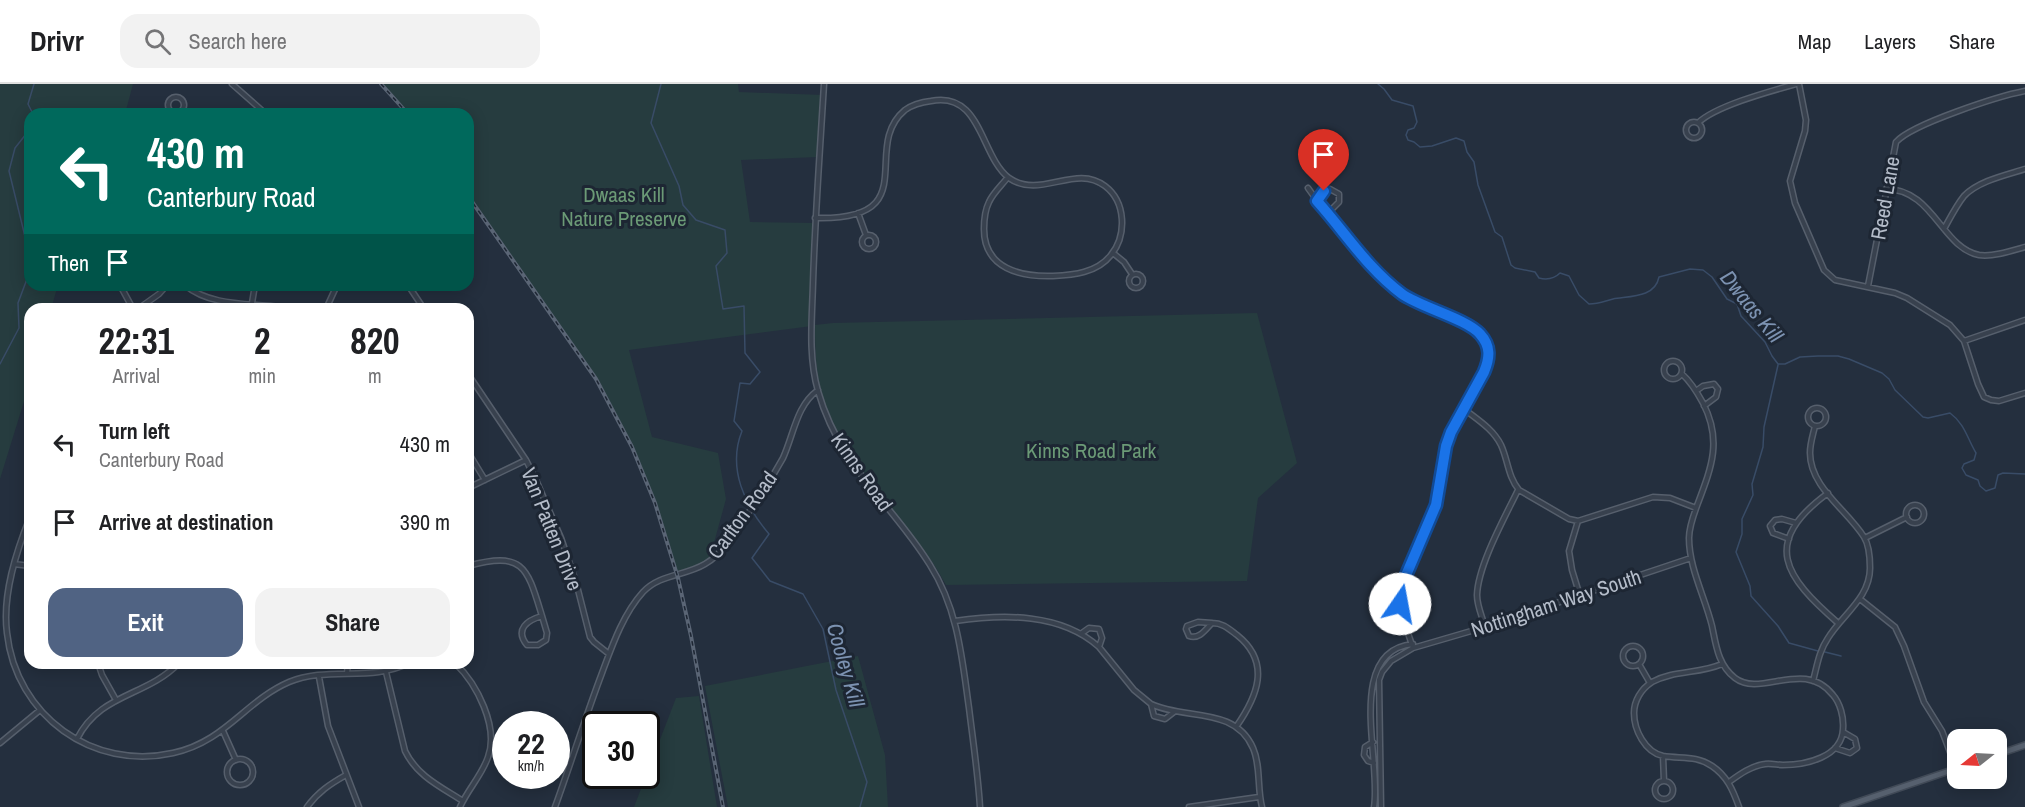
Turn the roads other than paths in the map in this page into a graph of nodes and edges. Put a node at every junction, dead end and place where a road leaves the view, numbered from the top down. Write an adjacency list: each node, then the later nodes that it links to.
1 (232, 84): 7 (street)
2 (824, 84): 16 (street, Kinns Road)
3 (1797, 84): 8 (street); 22 (street)
4 (2025, 92): 12 (street, Reed Lane)
5 (169, 108): 6 (street)
6 (182, 108)
7 (259, 108)
8 (1698, 123): 8 (street)
9 (2025, 169): 17 (street)
10 (1008, 177): 14 (street); 20 (street); 20 (street)
11 (1308, 188): 13 (street)
12 (1886, 189): 17 (street); 22 (street, Reed Lane)
13 (1317, 201): 15 (street); 15 (street)
14 (858, 213): 16 (street); 18 (street)
15 (1328, 213): 36 (street)
16 (815, 218): 32 (street, Kinns Road)
17 (1944, 229): 19 (street)
18 (866, 235)
19 (2025, 247)
20 (1113, 253): 21 (street)
21 (1132, 274)
22 (1868, 286): 29 (street)
23 (162, 291): 26 (street)
24 (194, 291): 27 (street)
25 (254, 291): 27 (street)
26 (146, 303)
27 (252, 303)
28 (2025, 320): 29 (street)
29 (1964, 341): 34 (street)
30 (1682, 374): 30 (street); 33 (street)
31 (474, 383): 38 (street, Van Patten Drive)
32 (818, 390): 58 (street, Kinns Road); 65 (street, Carlton Road)
33 (1696, 391): 35 (street); 35 (street)
34 (2025, 393)
35 (1704, 406): 44 (street)
36 (1464, 409): 42 (street); 63 (street)
37 (1815, 426): 37 (street); 43 (street)
38 (525, 460): 40 (street); 65 (street, Van Patten Drive)
39 (474, 462): 40 (street)
40 (485, 480): 41 (street)
41 (474, 486)
42 (1518, 490): 46 (street); 61 (street)
43 (1828, 493): 47 (street); 49 (street)
44 (1696, 508): 46 (street); 51 (street)
45 (1906, 517): 45 (street); 49 (street)
46 (1578, 521): 55 (street)
47 (1796, 523): 50 (street); 50 (street)
48 (24, 535): 52 (street)
49 (1865, 538): 56 (street)
50 (1789, 539): 60 (street)
51 (1691, 558): 55 (street, Nottingham Way South); 67 (street)
52 (14, 564): 54 (street); 80 (street)
53 (474, 564): 57 (street)
54 (24, 565)
55 (1580, 596): 61 (street, Nottingham Way South)
56 (1860, 599): 60 (street); 88 (street)
57 (542, 616): 57 (street)
58 (956, 621): 62 (street); 105 (street, Kinns Road)
59 (1212, 623): 59 (street); 82 (street)
60 (1838, 623): 76 (street)
61 (1485, 627): 63 (street, Nottingham Way South)
62 (1082, 633): 64 (street); 64 (street)
63 (1412, 646): 86 (street, Nottingham Way South); 109 (street, Nottingham Way South)
64 (1099, 647): 79 (street)
65 (609, 654): 104 (street, Carlton Road)
66 (1639, 664): 66 (street); 77 (street)
67 (1722, 664): 76 (street); 77 (street)
68 (100, 669): 78 (street)
69 (172, 669): 78 (street)
70 (347, 669): 74 (street)
71 (394, 669): 73 (street)
72 (460, 669): 100 (street)
73 (386, 672): 74 (street); 100 (street)
74 (347, 673): 75 (street)
75 (319, 676): 83 (street); 96 (street)
76 (1813, 681): 84 (street)
77 (1650, 683): 92 (street)
78 (116, 700): 85 (street)
79 (1151, 704): 81 (street); 81 (street)
80 (40, 710): 85 (street); 87 (street)
81 (1174, 711): 82 (street)
82 (1236, 727): 99 (street)
83 (223, 731): 85 (street); 93 (street)
84 (1843, 732): 90 (street); 90 (street)
85 (77, 739)
86 (1373, 742): 94 (street, Nottingham Way South); 94 (street, Nottingham Way South)
87 (0, 743)
88 (1947, 743)
89 (2025, 745): 91 (main road)
90 (1835, 748): 98 (street)
91 (2007, 751)
92 (1664, 756): 97 (street); 98 (street)
93 (236, 760): 93 (street)
94 (1374, 763): 108 (street, Nottingham Way South)
95 (1947, 771): 111 (main road)
96 (346, 775): 101 (street); 102 (street)
97 (1664, 781): 97 (street)
98 (1729, 782): 110 (street)
99 (1260, 797): 106 (street); 107 (street)
100 (463, 801): 103 (street)
101 (307, 807)
102 (359, 807)
103 (460, 807)
104 (555, 807)
105 (980, 807)
106 (1189, 807)
107 (1262, 807)
108 (1374, 807)
109 (1381, 807)
110 (1739, 807)
111 (1843, 807)

